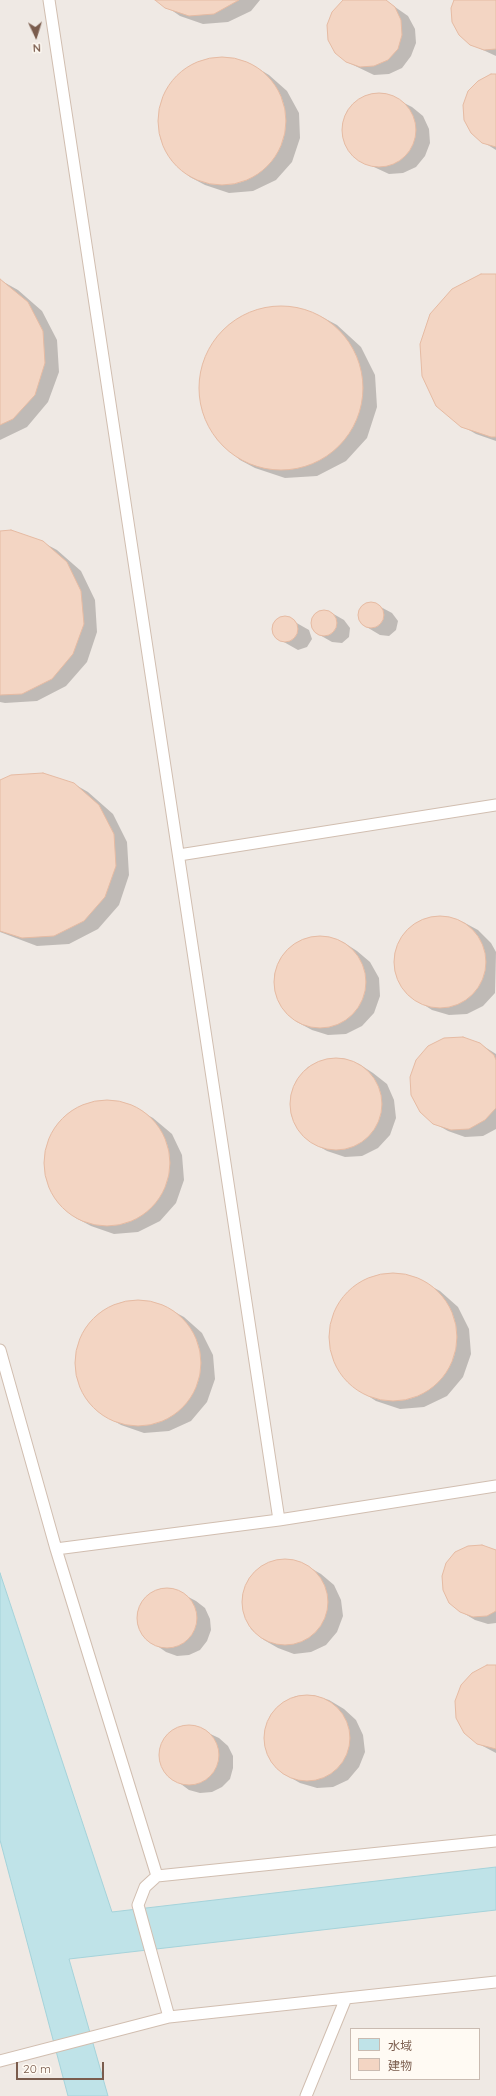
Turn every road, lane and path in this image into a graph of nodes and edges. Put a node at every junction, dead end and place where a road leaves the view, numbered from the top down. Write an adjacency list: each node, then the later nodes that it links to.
1 (49, 0): 3 (lane)
2 (496, 805): 3 (lane)
3 (179, 855): 6 (lane)
4 (0, 1350): 7 (lane)
5 (496, 1486): 6 (lane)
6 (279, 1520): 7 (lane)
7 (56, 1549): 9 (lane)
8 (496, 1841): 9 (lane)
9 (157, 1876): 12 (lane)
10 (496, 1982): 11 (lane)
11 (346, 1998): 12 (lane); 14 (lane)
12 (168, 2017): 13 (lane)
13 (0, 2061)
14 (306, 2096)

